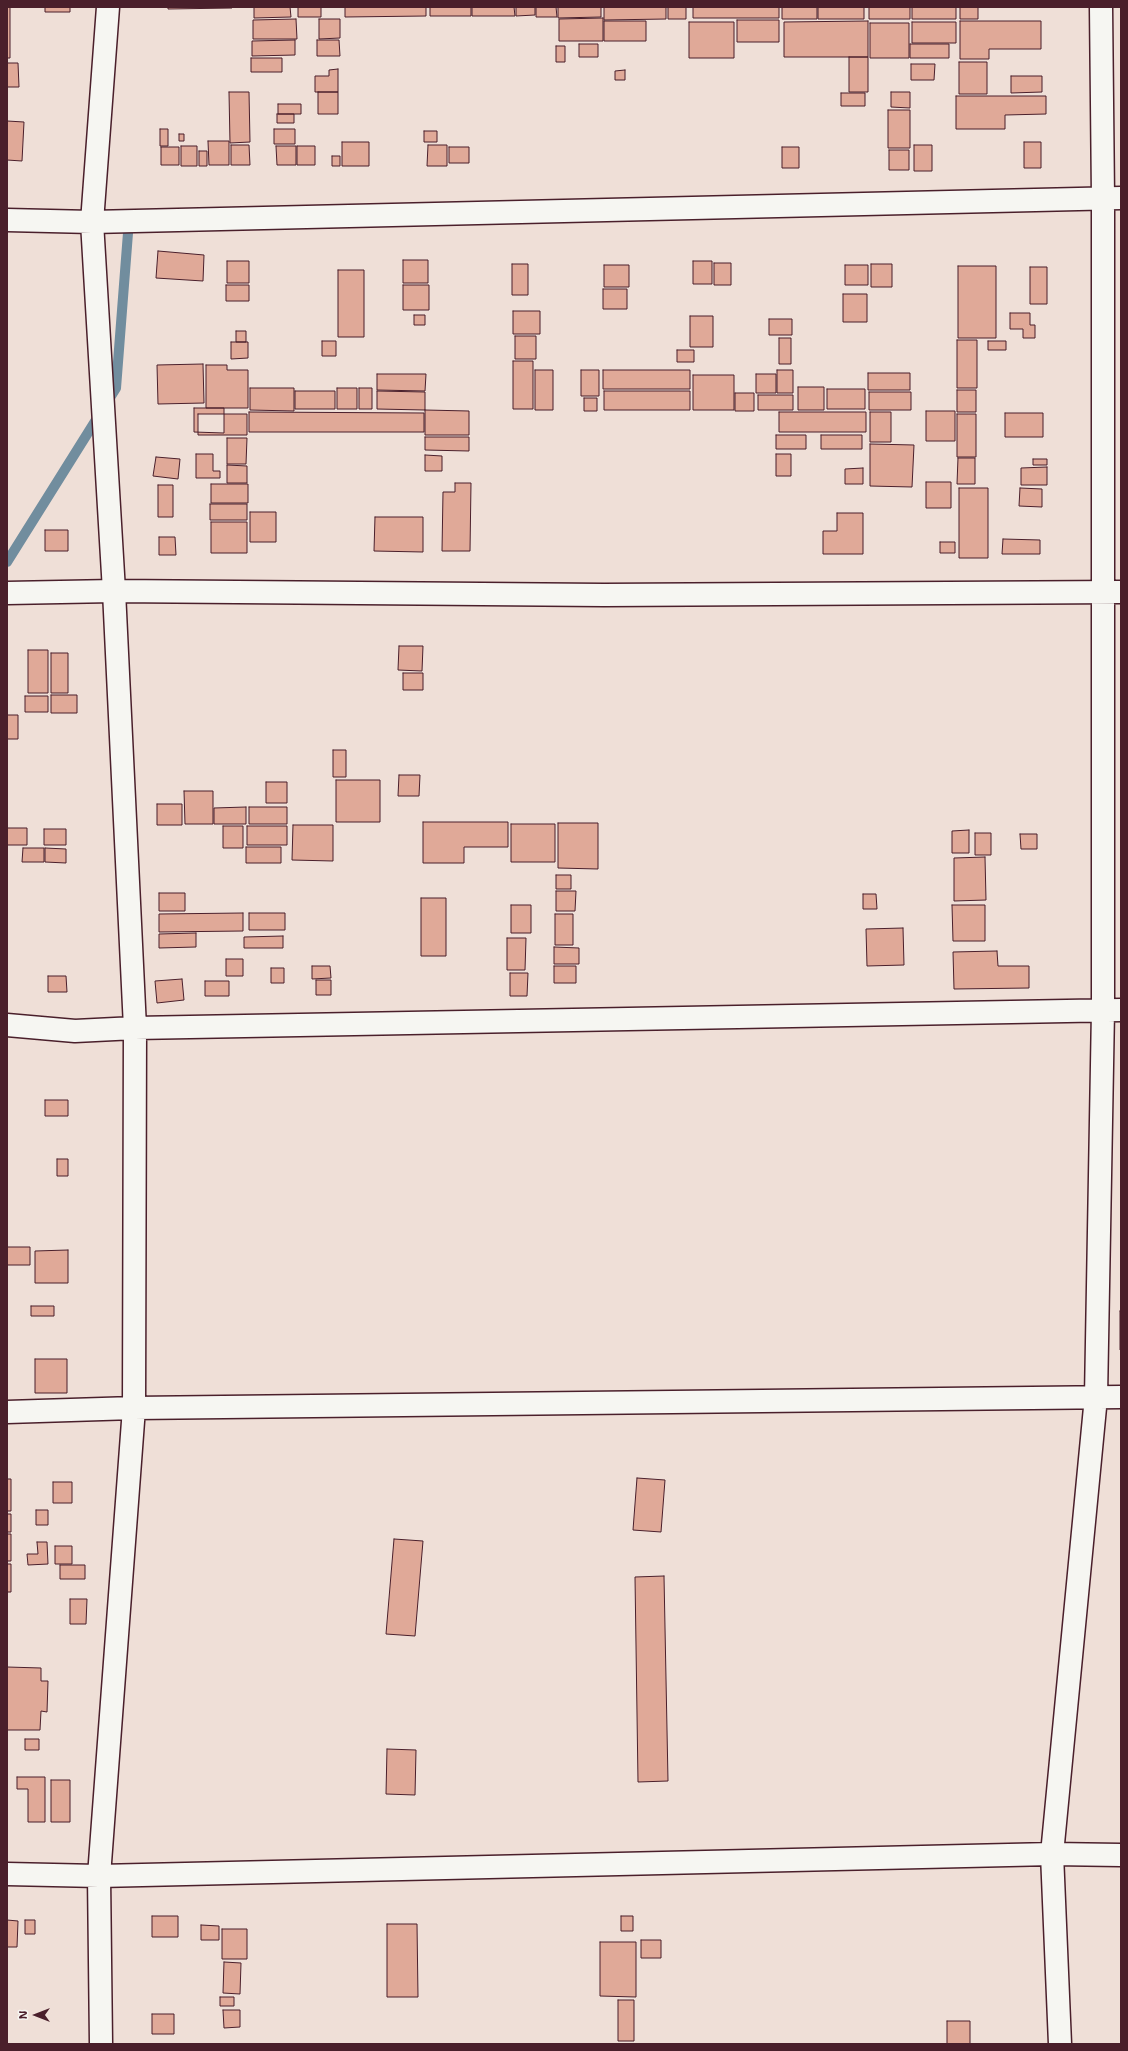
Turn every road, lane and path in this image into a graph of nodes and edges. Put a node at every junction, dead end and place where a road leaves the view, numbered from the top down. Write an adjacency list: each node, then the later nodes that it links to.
1 (108, 7): 5 (street)
2 (1101, 7): 3 (street)
3 (1112, 198): 5 (street); 7 (street)
4 (7, 220): 5 (street)
5 (92, 222): 6 (street)
6 (114, 591): 7 (street); 8 (street); 11 (street)
7 (1112, 592): 9 (street)
8 (7, 593)
9 (1112, 1010): 11 (street); 12 (street)
10 (7, 1025): 11 (street)
11 (135, 1028): 14 (street)
12 (1096, 1397): 13 (street); 14 (street); 16 (street)
13 (1121, 1397)
14 (134, 1408): 15 (street); 19 (street)
15 (7, 1412)
16 (1052, 1854): 17 (street); 19 (street); 21 (street)
17 (1121, 1855)
18 (7, 1874): 19 (street)
19 (99, 1876): 20 (street)
20 (101, 2044)
21 (1060, 2044)

